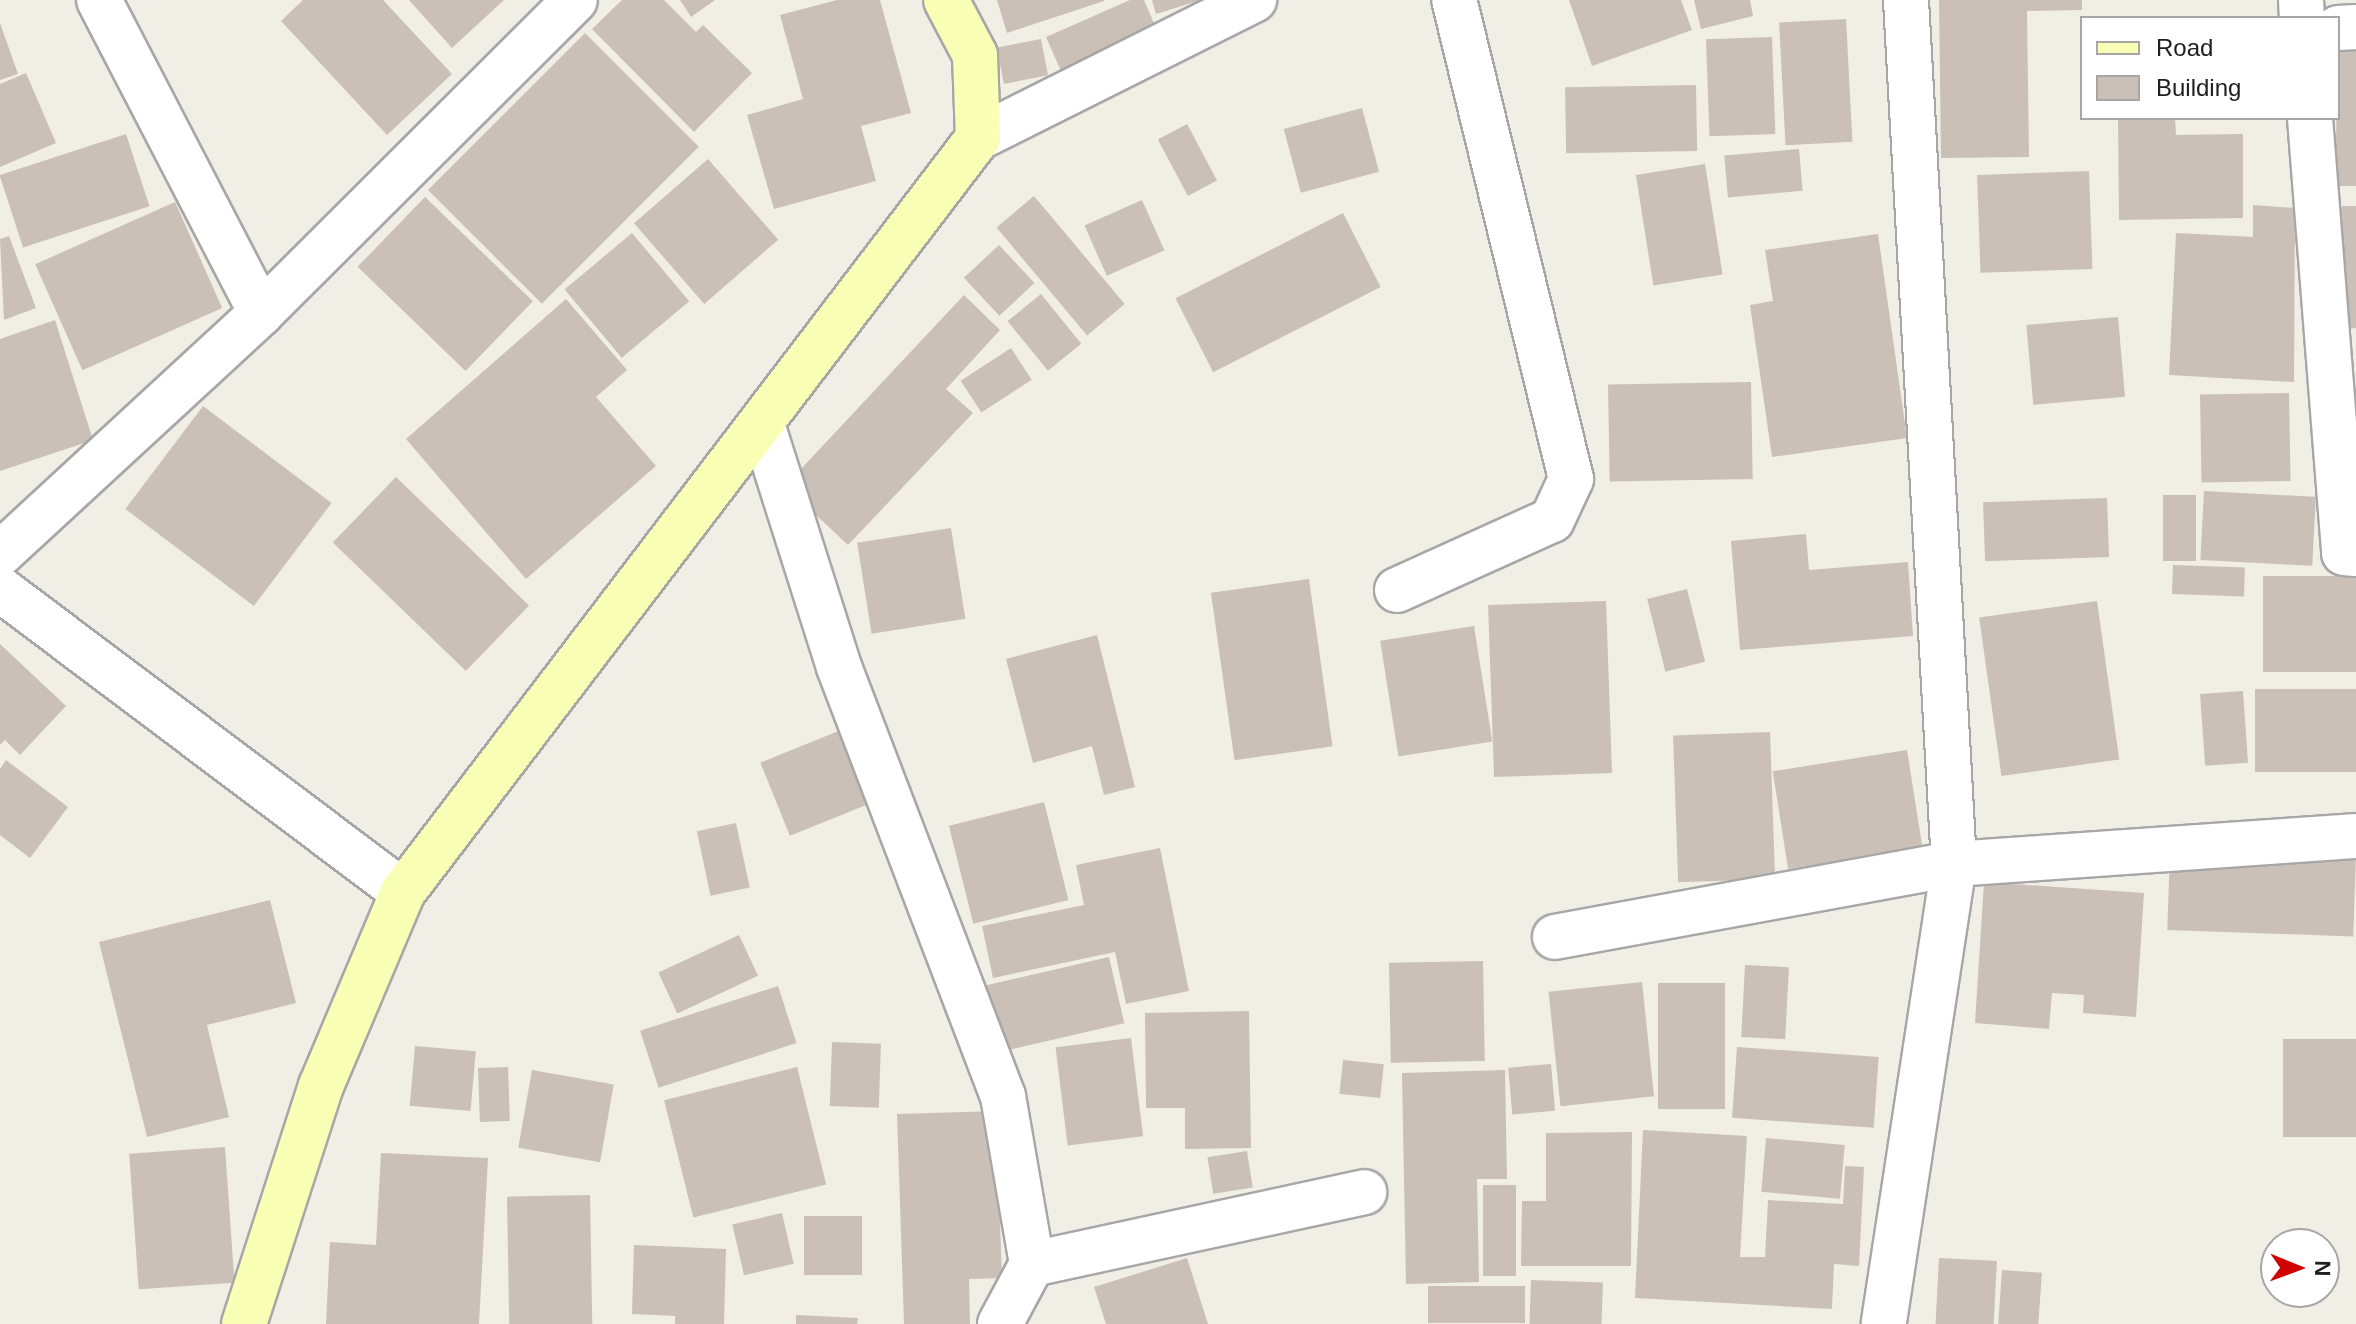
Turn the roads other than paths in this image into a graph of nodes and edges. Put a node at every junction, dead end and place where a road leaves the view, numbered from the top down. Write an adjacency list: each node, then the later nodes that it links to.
1 (99, 0): 9 (street)
2 (575, 0): 9 (street)
3 (946, 0): 8 (street)
4 (1254, 0): 8 (street)
5 (1454, 0): 14 (street)
6 (1906, 0): 16 (street)
7 (2310, 120): 12 (street)
8 (978, 138): 10 (street)
9 (261, 313): 11 (street)
10 (762, 424): 17 (street); 20 (street)
11 (0, 554)
12 (2356, 554)
13 (0, 589): 17 (street)
14 (1397, 590)
15 (2356, 836): 16 (street)
16 (1954, 864): 18 (street); 23 (street)
17 (403, 892): 21 (street)
18 (1555, 937)
19 (1364, 1192): 20 (street)
20 (1032, 1264): 22 (street)
21 (244, 1324)
22 (1000, 1324)
23 (1884, 1324)

